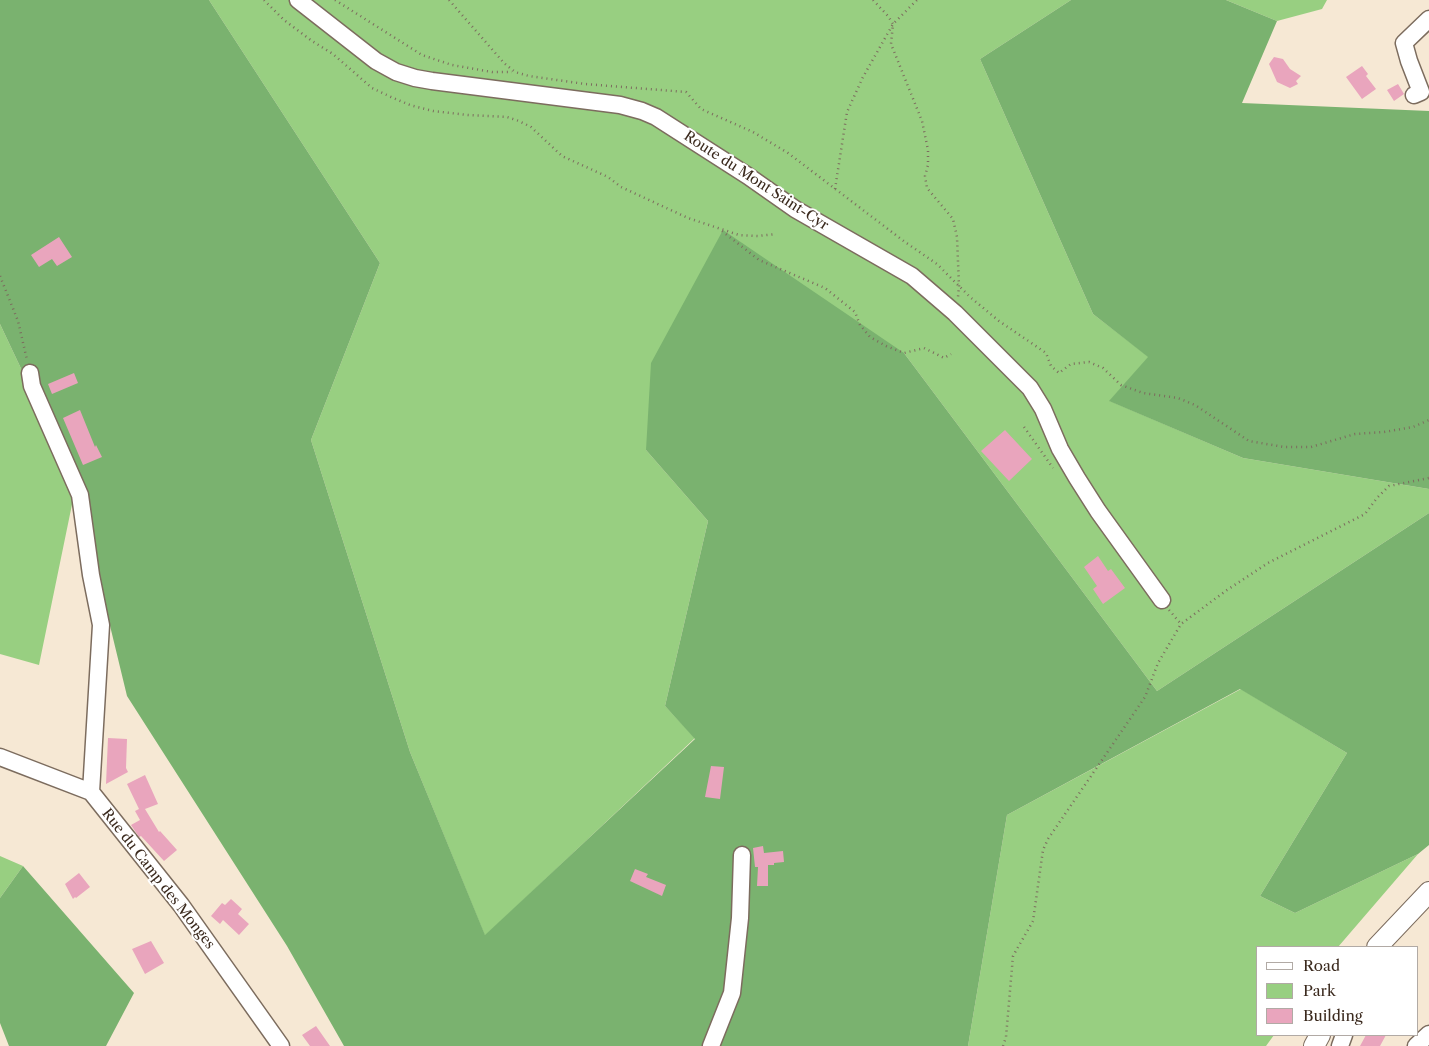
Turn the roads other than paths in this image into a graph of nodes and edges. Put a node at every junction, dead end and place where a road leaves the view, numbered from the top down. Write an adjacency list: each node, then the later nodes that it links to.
1 (298, 0): 5 (street, Route du Mont Saint-Cyr)
2 (1429, 19): 3 (street)
3 (1414, 95)
4 (30, 373): 7 (street)
5 (1162, 600)
6 (0, 757): 7 (street, Rue du Camp des Monges)
7 (90, 792): 12 (street, Rue du Camp des Monges)
8 (742, 855): 13 (street)
9 (1429, 892): 10 (main road)
10 (1384, 943)
11 (1429, 1034): 14 (street)
12 (281, 1046)
13 (711, 1046)
14 (1416, 1046)

